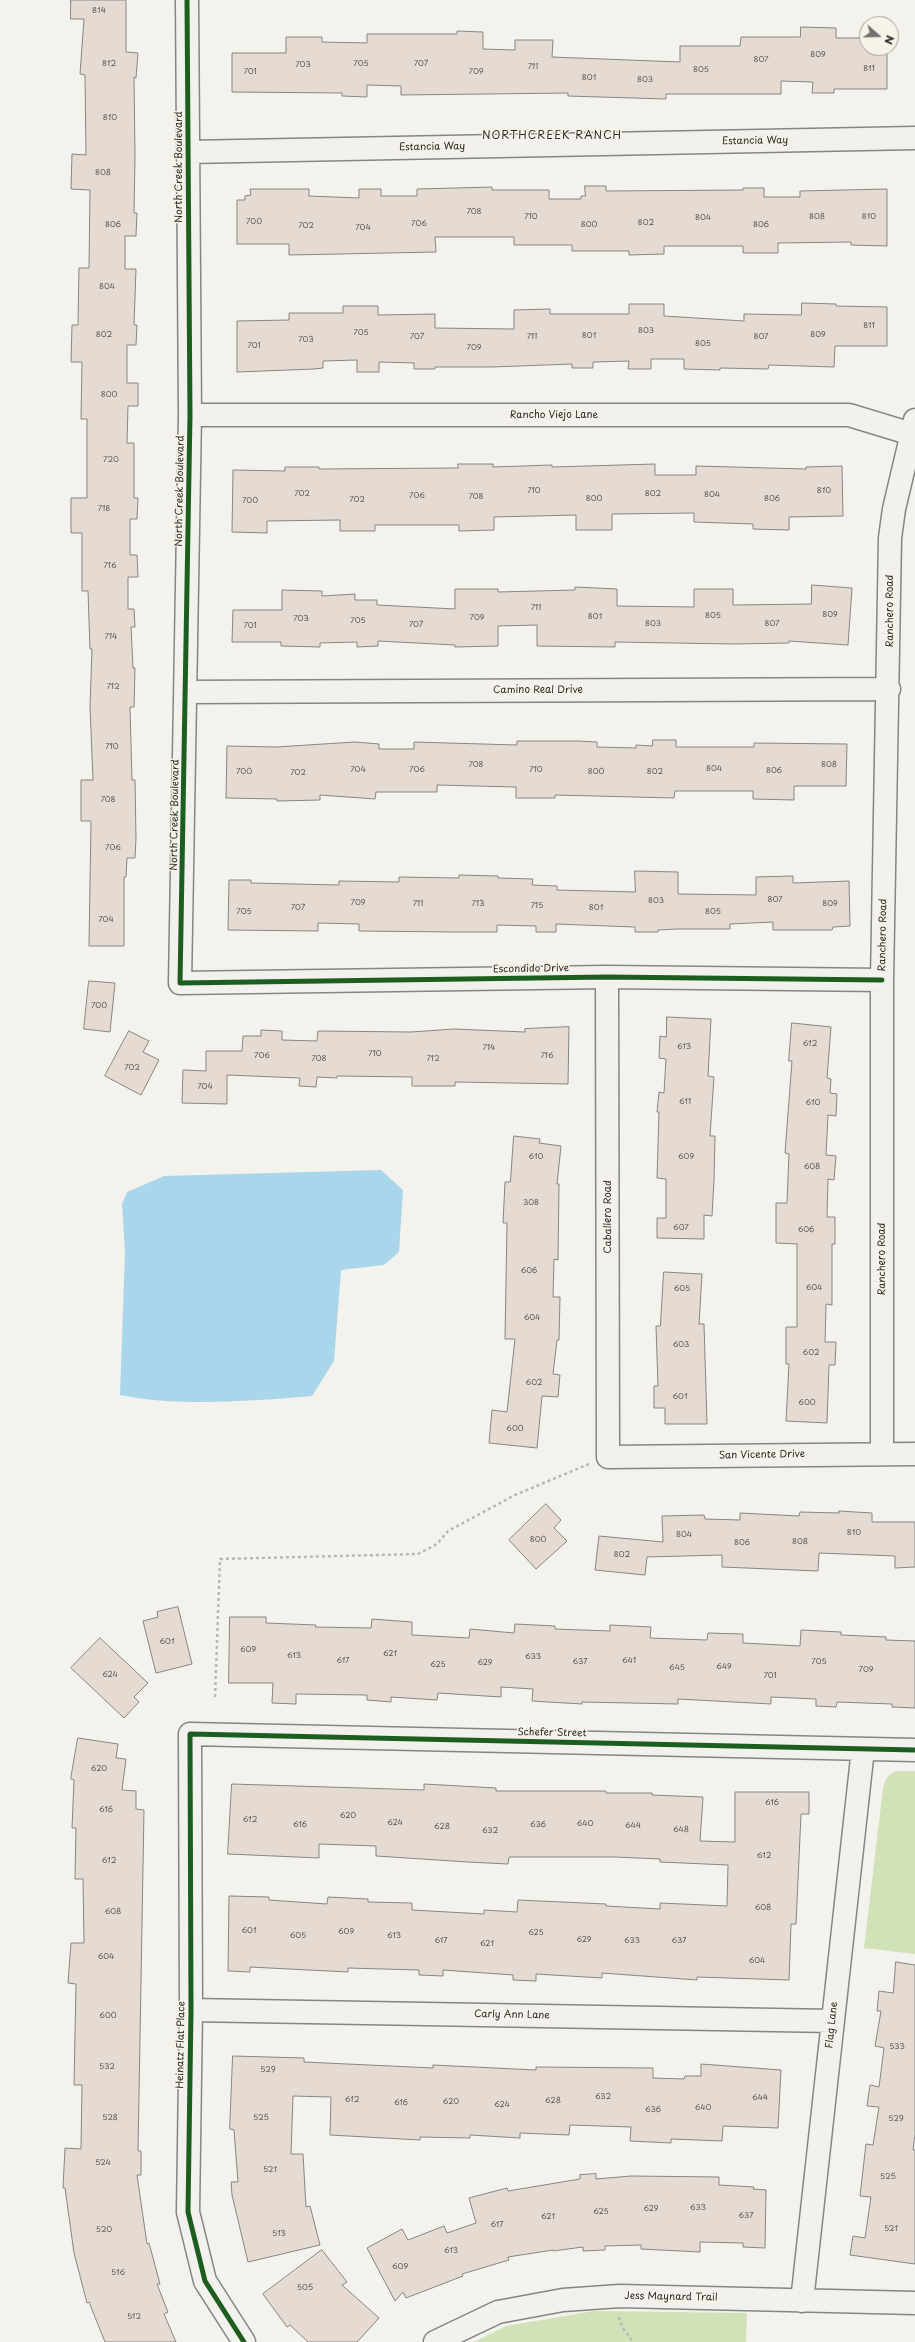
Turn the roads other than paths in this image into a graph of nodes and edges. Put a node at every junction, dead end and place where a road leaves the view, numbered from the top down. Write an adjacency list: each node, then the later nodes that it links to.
1 (187, 0): 3 (street, North Creek Boulevard)
2 (915, 138): 3 (street, Estancia Way)
3 (188, 152): 4 (street, North Creek Boulevard)
4 (190, 415): 5 (street, Rancho Viejo Lane); 7 (street, North Creek Boulevard)
5 (914, 430): 6 (street, Ranchero Road)
6 (889, 689): 7 (street, Camino Real Drive); 9 (street, Ranchero Road)
7 (186, 692): 10 (street, North Creek Boulevard)
8 (607, 976): 9 (street, Escondido Drive); 10 (street, Escondido Drive); 13 (street, Caballero Road)
9 (882, 980): 11 (street, Ranchero Road)
10 (180, 983)
11 (882, 1453): 12 (street, San Vicente Drive); 13 (street, San Vicente Drive)
12 (915, 1454)
13 (608, 1457)
14 (190, 1734): 15 (street, Schefer Street); 17 (street, Heinatz Flat Place)
15 (863, 1749): 16 (street, Schefer Street); 18 (street, Flag Lane)
16 (915, 1750)
17 (191, 2010): 18 (street, Carly Ann Lane); 21 (street, Heinatz Flat Place)
18 (833, 2021): 19 (street, Flag Lane)
19 (802, 2301): 20 (street, Jess Maynard Trail); 22 (street, Jess Maynard Trail)
20 (915, 2303)
21 (244, 2342)
22 (434, 2342)

